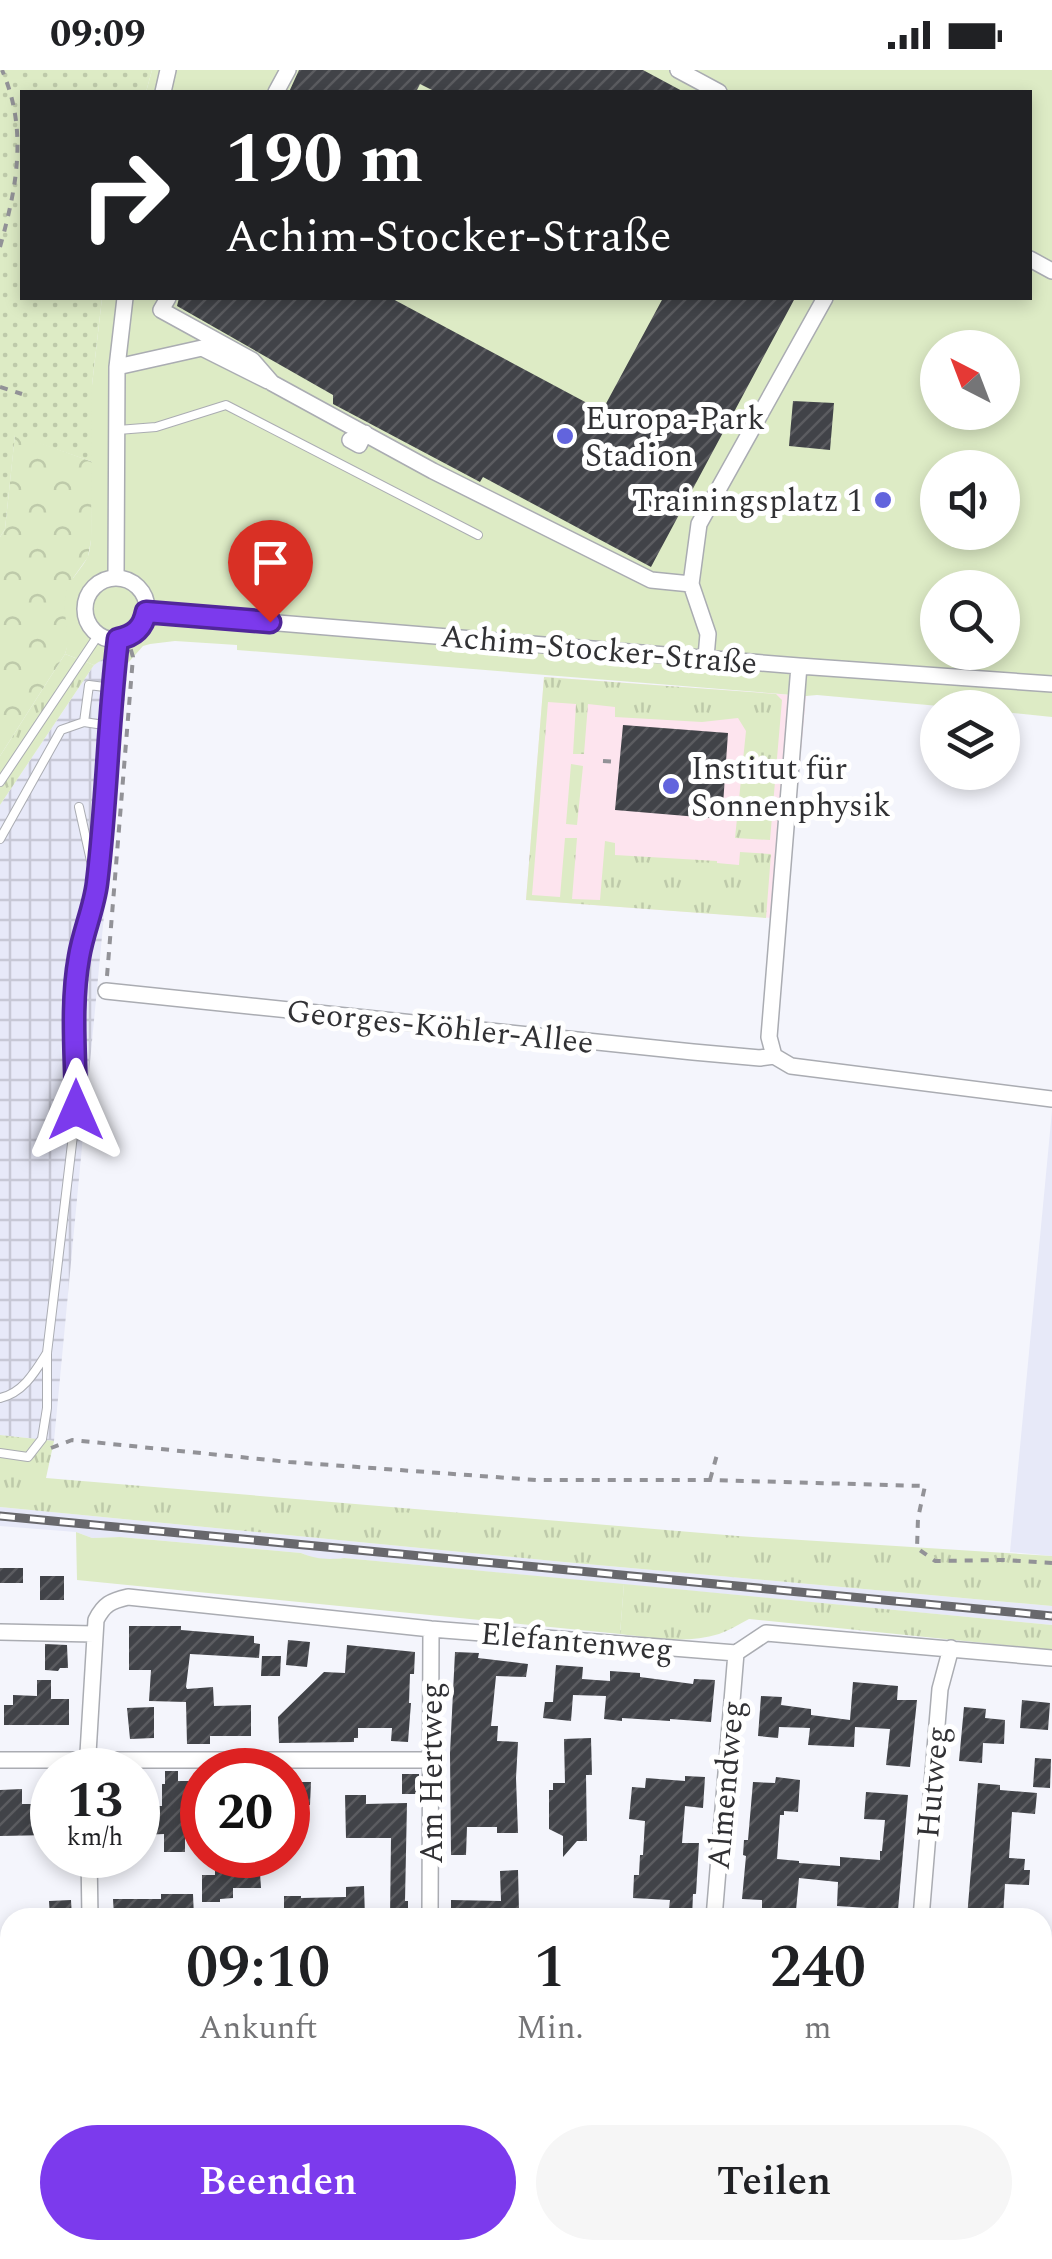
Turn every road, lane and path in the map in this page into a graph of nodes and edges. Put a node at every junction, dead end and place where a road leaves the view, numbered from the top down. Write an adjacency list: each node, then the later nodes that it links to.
1 (2, 70): 4 (path)
2 (678, 70): 3 (street)
3 (715, 90)
4 (0, 247)
5 (125, 300): 8 (street)
6 (824, 300): 15 (street)
7 (159, 308): 9 (street)
8 (117, 367): 9 (street); 12 (street)
9 (272, 383): 15 (street)
10 (0, 387): 11 (path)
11 (22, 394)
12 (116, 430): 13 (lane); 14 (street)
13 (478, 536)
14 (116, 578): 16 (street); 17 (street)
15 (691, 584): 19 (street)
16 (146, 612): 18 (street); 19 (street, Achim-Stocker-Straße)
17 (99, 634): 18 (street); 27 (lane)
18 (122, 638): 22 (lane); 31 (path)
19 (706, 657): 20 (street, Achim-Stocker-Straße)
20 (799, 666): 21 (street, Achim-Stocker-Straße); 32 (street)
21 (1052, 684)
22 (112, 688): 23 (lane); 24 (lane)
23 (84, 722): 24 (lane); 29 (lane)
24 (110, 726): 30 (lane)
25 (603, 760): 26 (path)
26 (620, 762)
27 (0, 782)
28 (79, 807): 30 (lane)
29 (0, 838)
30 (97, 889): 34 (lane)
31 (106, 991): 32 (street, Georges-Köhler-Allee)
32 (774, 1056): 33 (street)
33 (1052, 1098)
34 (47, 1353): 35 (lane); 38 (lane)
35 (0, 1398)
36 (718, 1451): 39 (path)
37 (0, 1453): 38 (lane)
38 (28, 1457): 39 (path)
39 (710, 1480): 40 (path)
40 (1052, 1563)
41 (431, 1629): 43 (street, Elefantenweg); 45 (street, Elefantenweg); 49 (street, Am Hertweg)
42 (0, 1632): 43 (street)
43 (94, 1634): 47 (street)
44 (951, 1648): 45 (street, Elefantenweg); 46 (street, Elefantenweg); 56 (street, Hutweg)
45 (736, 1653): 55 (street, Almendweg)
46 (1052, 1658)
47 (88, 1748)
48 (0, 1760): 50 (street)
49 (431, 1760): 51 (street); 54 (street, Am Hertweg)
50 (30, 1762)
51 (160, 1764)
52 (89, 1878): 53 (street)
53 (90, 1908)
54 (430, 1908)
55 (715, 1908)
56 (923, 1908)

